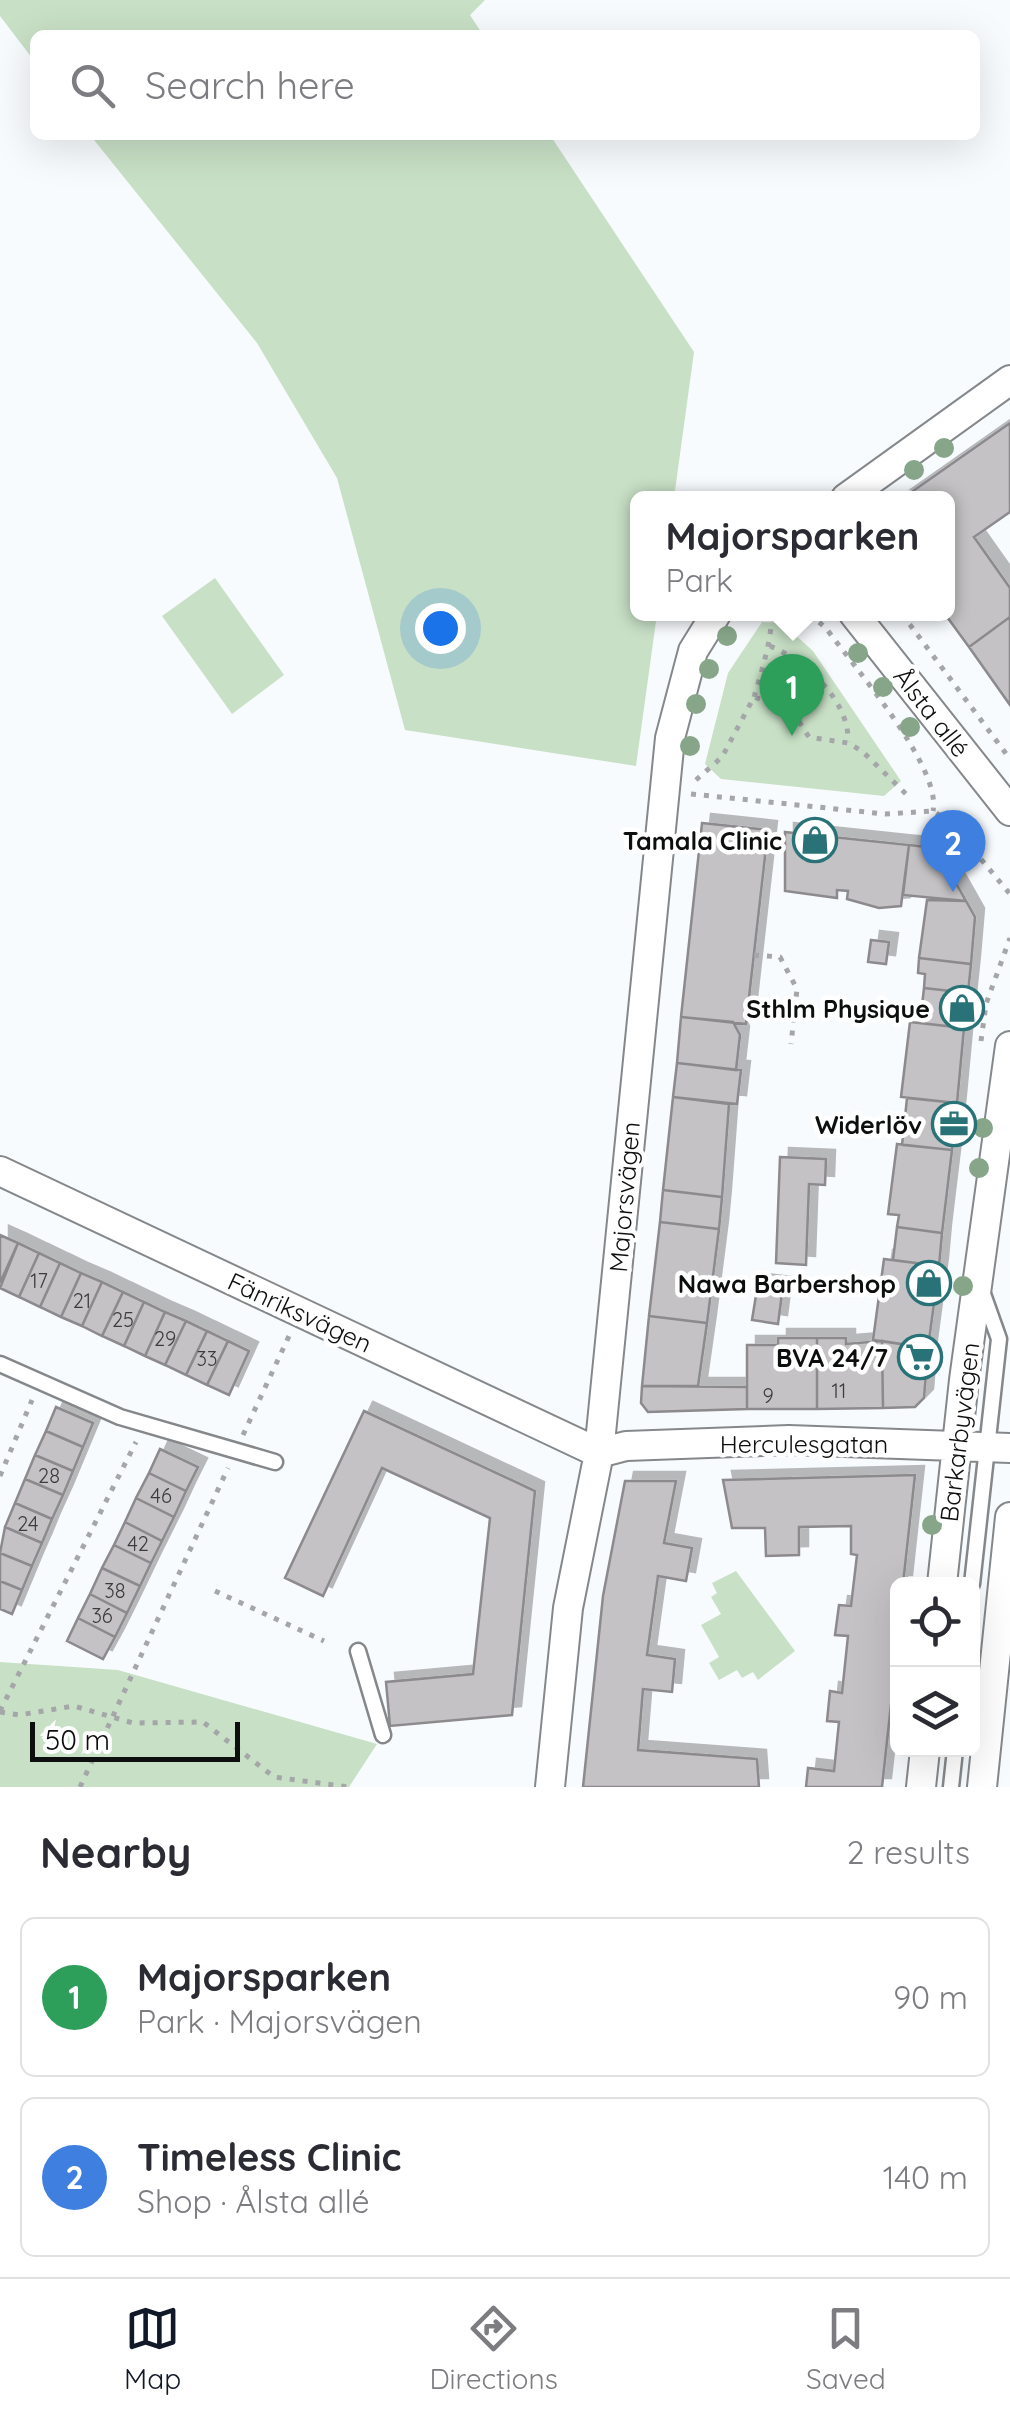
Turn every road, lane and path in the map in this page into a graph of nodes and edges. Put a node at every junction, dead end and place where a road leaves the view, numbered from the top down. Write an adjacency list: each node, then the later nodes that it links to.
1 (1010, 380): 2 (street)
2 (856, 491)
3 (711, 621): 15 (street, Majorsvägen)
4 (772, 621): 8 (path)
5 (818, 621): 17 (path)
6 (860, 621): 18 (street, Ålsta allé)
7 (907, 621): 13 (path)
8 (770, 646): 9 (path); 10 (path)
9 (816, 680): 11 (path); 12 (path)
10 (754, 698): 11 (path); 14 (path)
11 (792, 711): 12 (path)
12 (848, 743): 16 (path)
13 (1010, 759)
14 (696, 780)
15 (663, 792): 17 (path); 34 (street, Majorsvägen)
16 (906, 795)
17 (933, 811): 19 (path)
18 (1010, 812)
19 (1010, 894)
20 (754, 955): 21 (path)
21 (791, 1044)
22 (1010, 1046): 24 (street, Barkarbyvägen)
23 (0, 1171): 25 (street, Fänriksvägen)
24 (978, 1279): 27 (lane, Barkarbyvägen); 31 (street, Barkarbyvägen)
25 (300, 1312): 33 (path); 34 (street, Fänriksvägen)
26 (1010, 1323): 27 (lane, Barkarbyvägen)
27 (999, 1340): 32 (lane, Barkarbyvägen)
28 (0, 1364): 29 (lane)
29 (39, 1383): 30 (lane); 36 (path)
30 (144, 1425): 33 (lane); 43 (path)
31 (957, 1445): 32 (street, Herculesgatan); 34 (street, Herculesgatan); 38 (street, Barkarbyvägen)
32 (999, 1447): 39 (lane, Barkarbyvägen)
33 (236, 1450): 35 (lane); 44 (path)
34 (599, 1453): 50 (street, Majorsvägen)
35 (275, 1462)
36 (0, 1476)
37 (1010, 1517): 53 (street)
38 (943, 1577)
39 (973, 1577)
40 (215, 1592): 41 (path)
41 (324, 1642)
42 (358, 1651): 45 (lane)
43 (0, 1712): 44 (path)
44 (113, 1715): 48 (path); 49 (path)
45 (383, 1735)
46 (924, 1757): 51 (street)
47 (954, 1757): 52 (lane)
48 (80, 1787)
49 (348, 1787)
50 (550, 1787)
51 (921, 1787)
52 (951, 1787)
53 (982, 1787)

